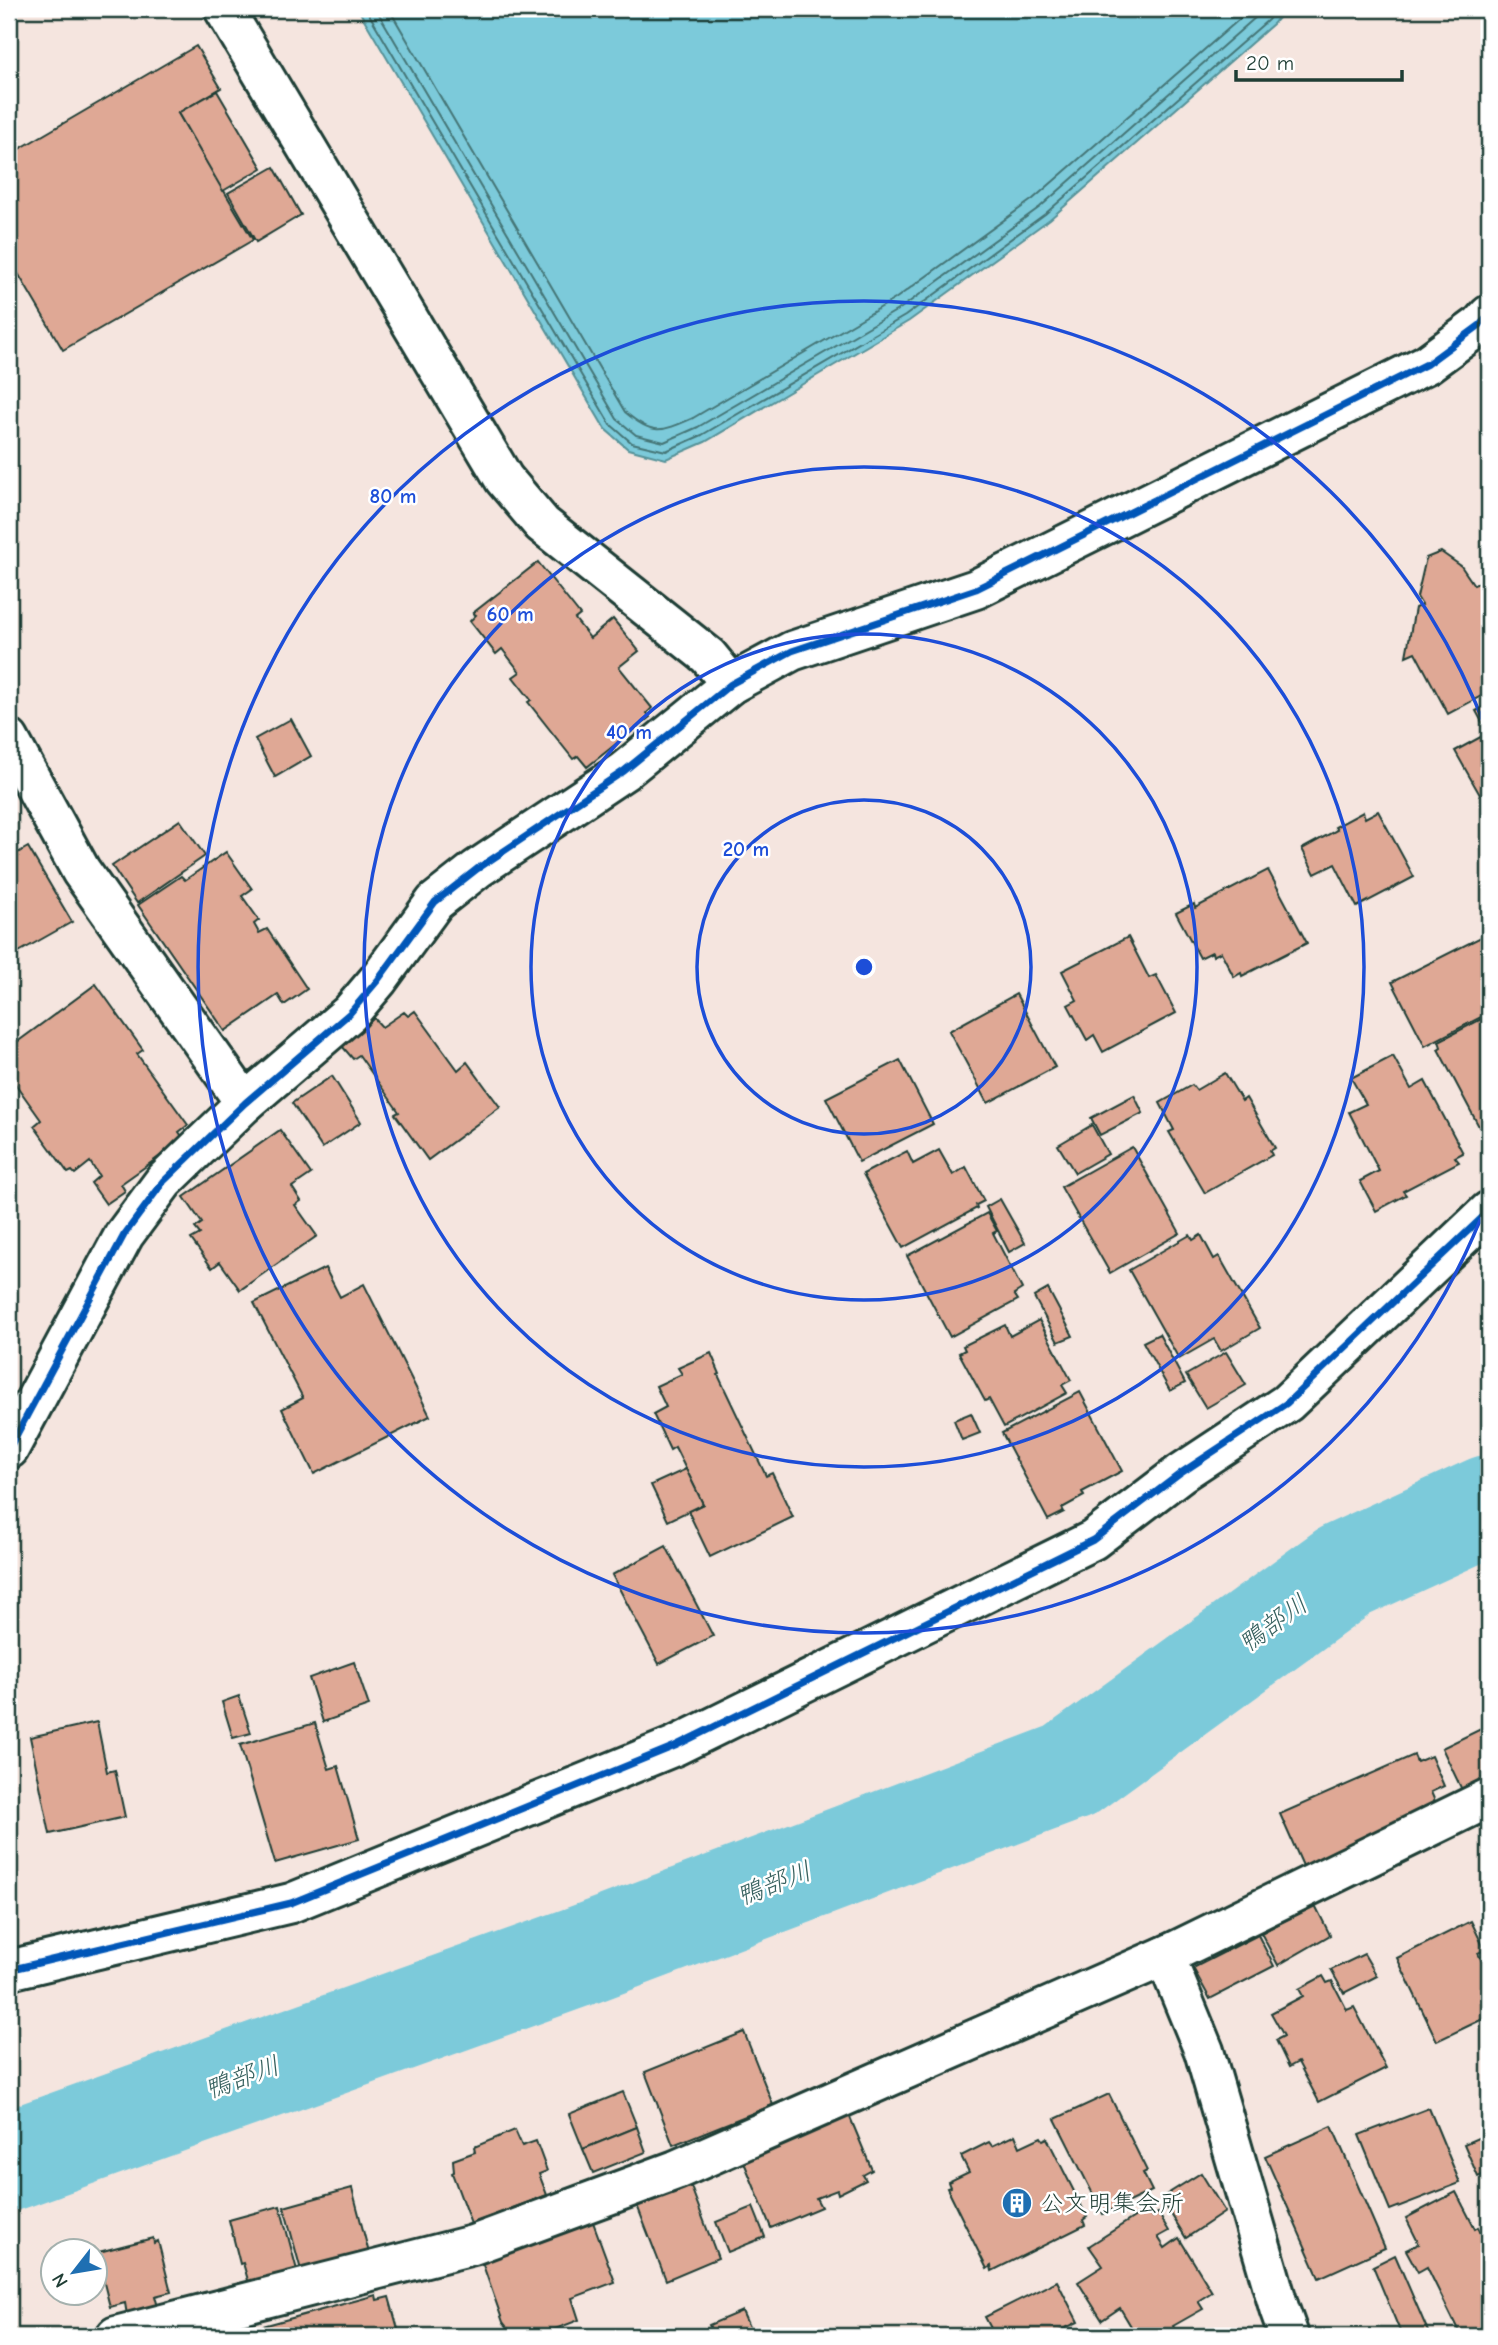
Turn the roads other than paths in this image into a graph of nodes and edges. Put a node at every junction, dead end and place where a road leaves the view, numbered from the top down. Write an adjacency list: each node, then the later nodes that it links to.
1 (224, 9): 3 (street)
2 (1489, 315): 3 (street)
3 (731, 684): 5 (street)
4 (9, 739): 5 (street)
5 (245, 1103): 7 (street)
6 (1489, 1211): 10 (street)
7 (9, 1449)
8 (1489, 1798): 9 (street)
9 (1165, 1956): 11 (street); 12 (street)
10 (10, 1962)
11 (116, 2336)
12 (1289, 2336)

